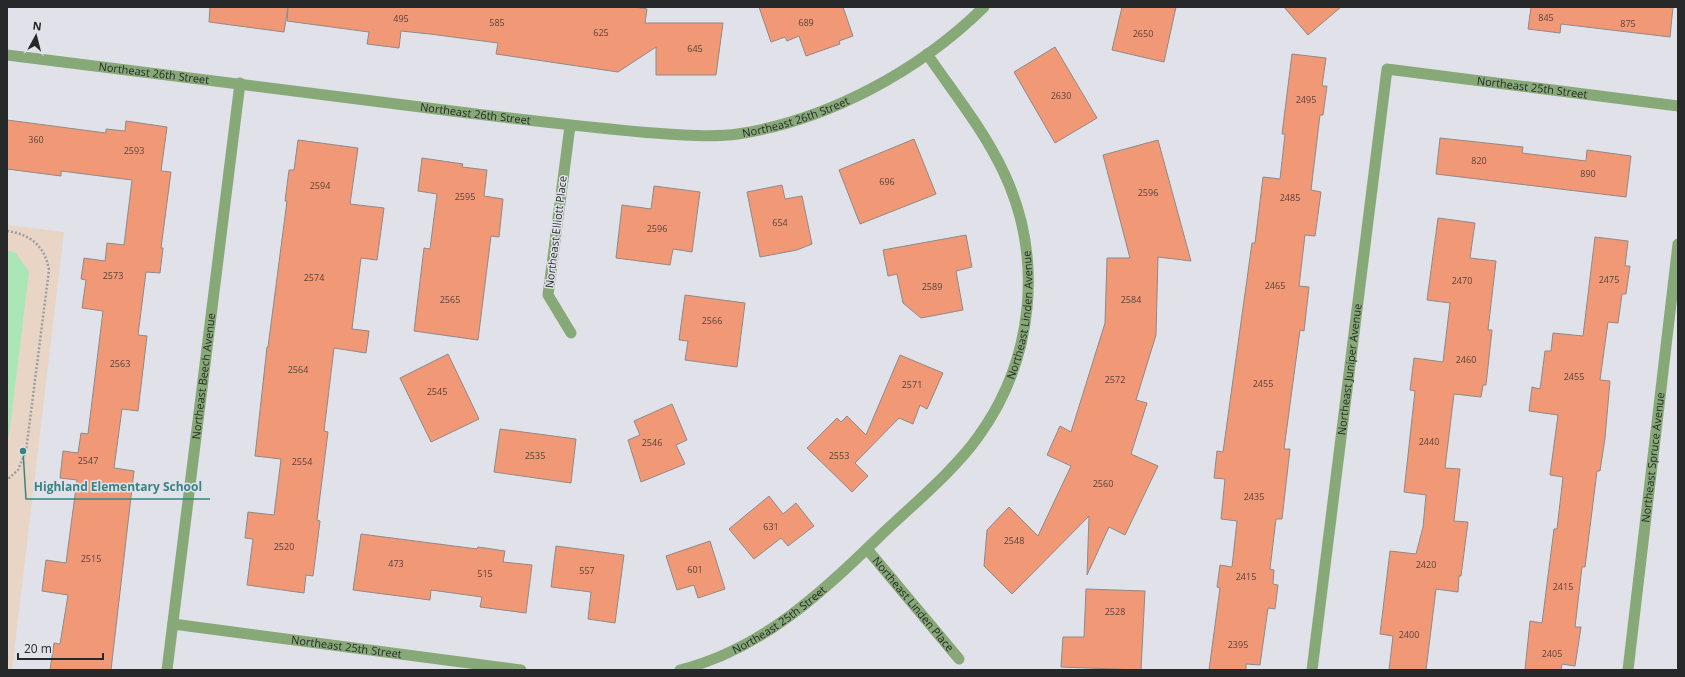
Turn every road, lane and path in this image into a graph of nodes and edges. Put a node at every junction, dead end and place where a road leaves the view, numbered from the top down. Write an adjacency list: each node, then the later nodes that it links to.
1 (984, 7): 2 (street)
2 (927, 54): 7 (street, Northeast 26th Street); 12 (street, Northeast Linden Avenue)
3 (7, 55): 5 (street, Northeast 26th Street)
4 (1387, 69): 6 (street, Northeast 25th Street); 18 (street, Northeast Juniper Avenue)
5 (240, 83): 7 (street, Northeast 26th Street); 13 (street, Northeast Beech Avenue)
6 (1678, 106)
7 (570, 126): 10 (street, Northeast Elliott Place)
8 (7, 231): 11 (path)
9 (1678, 244): 19 (street, Northeast Spruce Avenue)
10 (571, 333)
11 (7, 480)
12 (867, 549): 14 (street, Northeast Linden Place); 17 (street, Northeast 25th Street)
13 (173, 624): 15 (street, Northeast Beech Avenue); 16 (street, Northeast 25th Street)
14 (959, 658)
15 (167, 670)
16 (521, 670)
17 (680, 670)
18 (1312, 670)
19 (1628, 670)

